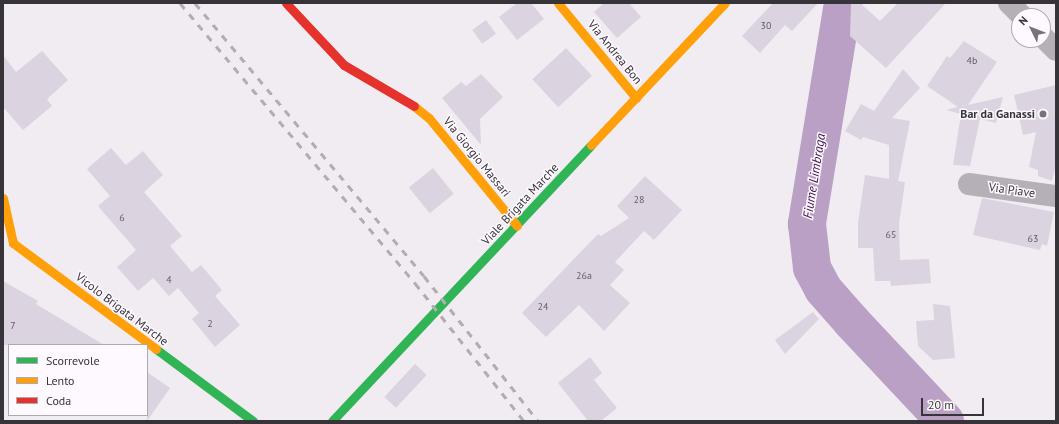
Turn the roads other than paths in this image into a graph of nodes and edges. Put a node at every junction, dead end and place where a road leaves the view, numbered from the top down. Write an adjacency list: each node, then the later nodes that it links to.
1 (286, 3): 8 (street, Via Giorgio Massari)
2 (558, 3): 4 (street, Via Andrea Bon)
3 (725, 3): 4 (street, Viale Brigata Marche)
4 (636, 98): 8 (street, Viale Brigata Marche)
5 (969, 184): 6 (street, Via Piave)
6 (1056, 196)
7 (3, 198): 9 (street, Vicolo Brigata Marche)
8 (517, 226): 10 (street, Viale Brigata Marche)
9 (253, 421)
10 (332, 421)

